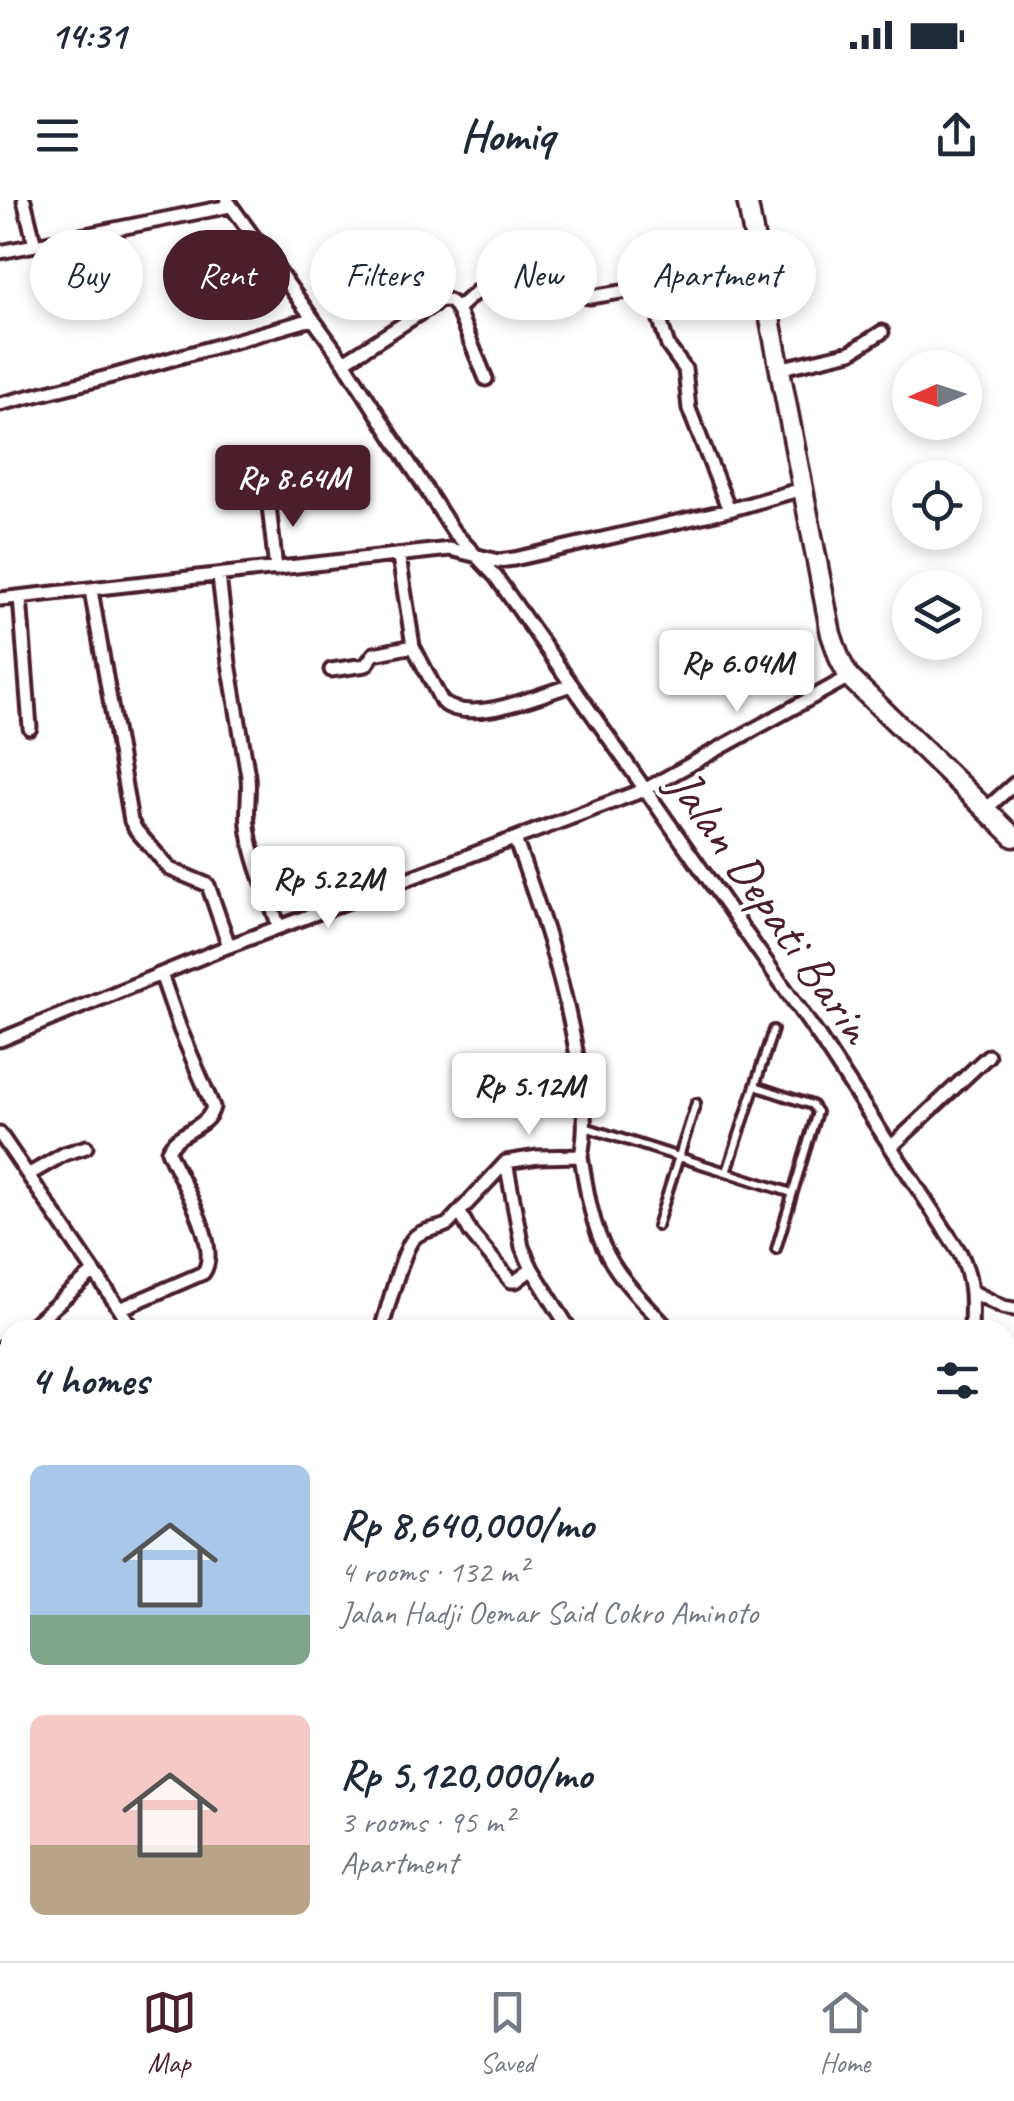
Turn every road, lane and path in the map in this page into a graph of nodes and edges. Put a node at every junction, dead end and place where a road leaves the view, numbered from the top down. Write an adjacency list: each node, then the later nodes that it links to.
1 (24, 200): 4 (street)
2 (747, 200): 6 (main road)
3 (229, 203): 5 (street); 11 (street, Jalan Depati Barin)
4 (31, 230)
5 (104, 230)
6 (752, 230)
7 (30, 246): 8 (street)
8 (0, 252)
9 (617, 293): 10 (street)
10 (457, 309): 16 (street); 18 (street)
11 (310, 317)
12 (312, 320): 16 (street, Jalan Depati Barin); 19 (street)
13 (660, 320): 22 (street)
14 (769, 320): 17 (main road)
15 (882, 332): 17 (street)
16 (344, 362): 23 (street, Jalan Depati Barin)
17 (778, 369): 20 (main road)
18 (486, 379)
19 (0, 404)
20 (802, 489): 22 (street); 32 (main road)
21 (268, 497): 25 (street)
22 (729, 510): 23 (street)
23 (474, 554): 24 (street); 33 (street, Jalan Depati Barin)
24 (400, 556): 25 (street); 30 (street)
25 (276, 569): 26 (street)
26 (219, 576): 27 (street); 40 (street)
27 (91, 590): 28 (street); 41 (street)
28 (20, 597): 29 (street); 34 (street)
29 (0, 600)
30 (413, 646): 31 (street); 33 (street)
31 (331, 670)
32 (850, 677): 36 (street); 37 (main road)
33 (572, 685): 36 (street, Jalan Depati Barin)
34 (30, 728)
35 (1014, 784): 37 (street)
36 (644, 790): 39 (street); 51 (street, Jalan Depati Barin)
37 (986, 809): 38 (main road)
38 (1014, 837)
39 (515, 839): 40 (street); 48 (street)
40 (279, 927): 41 (street)
41 (228, 946): 42 (street)
42 (161, 974): 44 (street); 64 (street)
43 (773, 1030): 46 (lane)
44 (0, 1040)
45 (988, 1056): 51 (street)
46 (754, 1086): 55 (lane); 57 (lane)
47 (696, 1102): 53 (lane)
48 (584, 1126): 52 (street); 53 (lane)
49 (0, 1134): 56 (street)
50 (86, 1147): 56 (street)
51 (891, 1148): 63 (street, Jalan Depati Barin)
52 (581, 1156): 54 (street); 70 (street)
53 (677, 1156): 55 (lane); 59 (lane)
54 (506, 1162): 58 (street); 61 (street)
55 (727, 1172): 57 (lane)
56 (28, 1175): 62 (street)
57 (792, 1193): 60 (lane)
58 (460, 1212): 61 (street); 68 (street)
59 (657, 1226)
60 (776, 1248)
61 (532, 1270): 69 (street)
62 (94, 1272): 64 (street); 66 (street)
63 (973, 1292): 65 (street); 71 (street, Jalan Depati Barin)
64 (120, 1309): 67 (street)
65 (1014, 1310)
66 (39, 1320)
67 (126, 1320)
68 (384, 1320)
69 (564, 1320)
70 (660, 1320)
71 (972, 1320)

